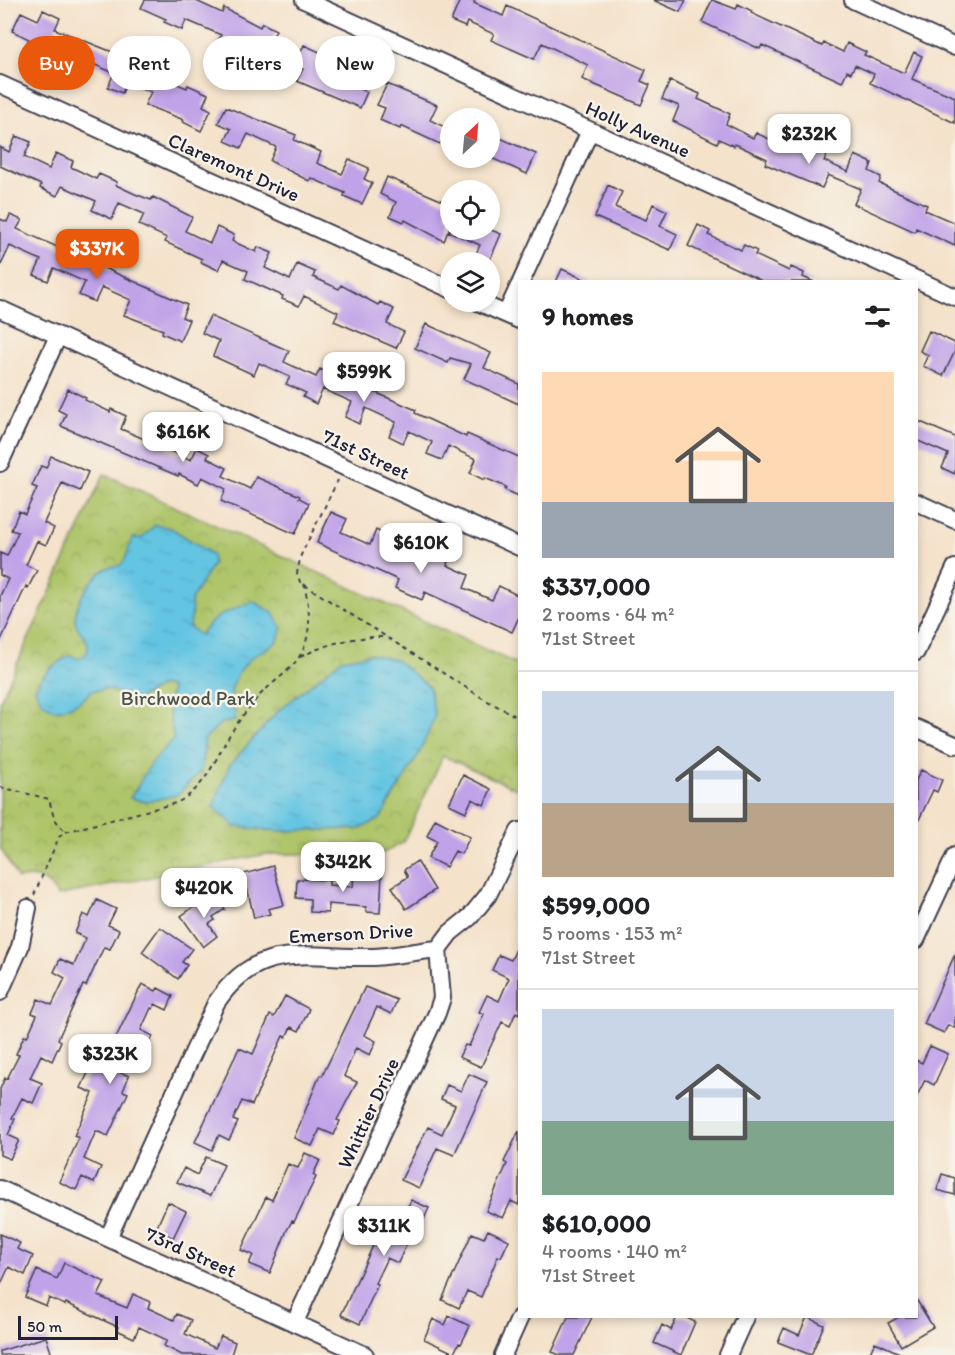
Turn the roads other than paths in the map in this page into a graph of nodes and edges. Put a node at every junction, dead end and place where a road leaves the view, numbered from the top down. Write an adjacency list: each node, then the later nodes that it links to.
1 (304, 0): 5 (street, Holly Avenue)
2 (854, 0): 3 (street)
3 (955, 47)
4 (0, 84): 9 (street, Claremont Drive)
5 (590, 130): 6 (street); 8 (street, Holly Avenue)
6 (522, 280)
7 (918, 280): 11 (street, Holly Avenue)
8 (918, 280)
9 (440, 284)
10 (518, 292): 13 (street)
11 (955, 297)
12 (0, 309): 14 (street, 71st Street)
13 (512, 317)
14 (58, 336): 15 (street); 18 (street, 71st Street)
15 (0, 463)
16 (918, 503): 17 (street)
17 (955, 520)
18 (518, 547)
19 (955, 568): 20 (street)
20 (918, 648)
21 (918, 729): 22 (street)
22 (955, 745)
23 (518, 833): 27 (street, Emerson Drive)
24 (955, 856): 26 (street)
25 (28, 908): 28 (street)
26 (918, 936)
27 (438, 949): 30 (street, Emerson Drive); 33 (street, Whittier Drive)
28 (0, 992)
29 (0, 1189): 30 (street, 73rd Street)
30 (108, 1238): 33 (street, 73rd Street)
31 (520, 1318): 35 (street)
32 (745, 1318): 36 (street)
33 (295, 1322): 34 (street, 73rd Street)
34 (365, 1355)
35 (503, 1355)
36 (728, 1355)

